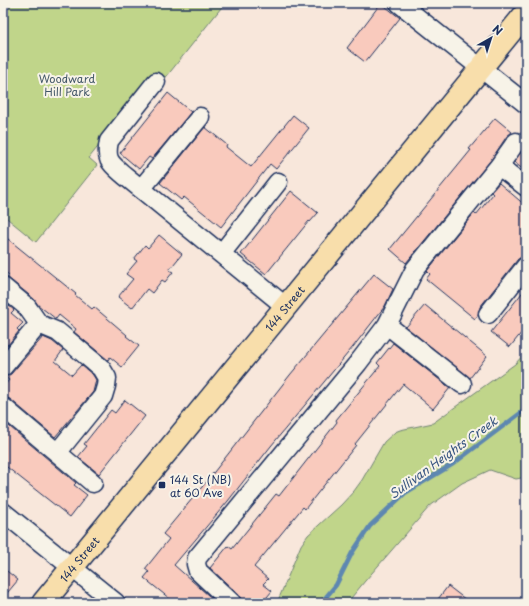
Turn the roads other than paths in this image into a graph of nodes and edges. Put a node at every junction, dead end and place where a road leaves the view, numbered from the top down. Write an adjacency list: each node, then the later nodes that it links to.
1 (399, 3): 3 (street)
2 (526, 13): 3 (main road, 144 Street)
3 (480, 68): 5 (street); 15 (main road, 144 Street)
4 (156, 82): 11 (street)
5 (526, 104)
6 (200, 117): 11 (street)
7 (516, 142): 8 (street)
8 (499, 166): 10 (street); 18 (street)
9 (278, 182): 12 (street)
10 (526, 187)
11 (141, 189): 12 (street)
12 (221, 254): 15 (street)
13 (526, 266): 16 (street)
14 (3, 287): 17 (street)
15 (285, 306): 25 (main road, 144 Street)
16 (488, 314)
17 (39, 324): 19 (street); 22 (street)
18 (387, 325): 20 (street); 28 (street)
19 (3, 367)
20 (462, 384)
21 (3, 407): 22 (street)
22 (57, 453): 23 (street)
23 (93, 483)
24 (3, 512): 25 (street)
25 (71, 567): 26 (main road, 144 Street); 27 (street)
26 (43, 603)
27 (116, 603)
28 (232, 603)

